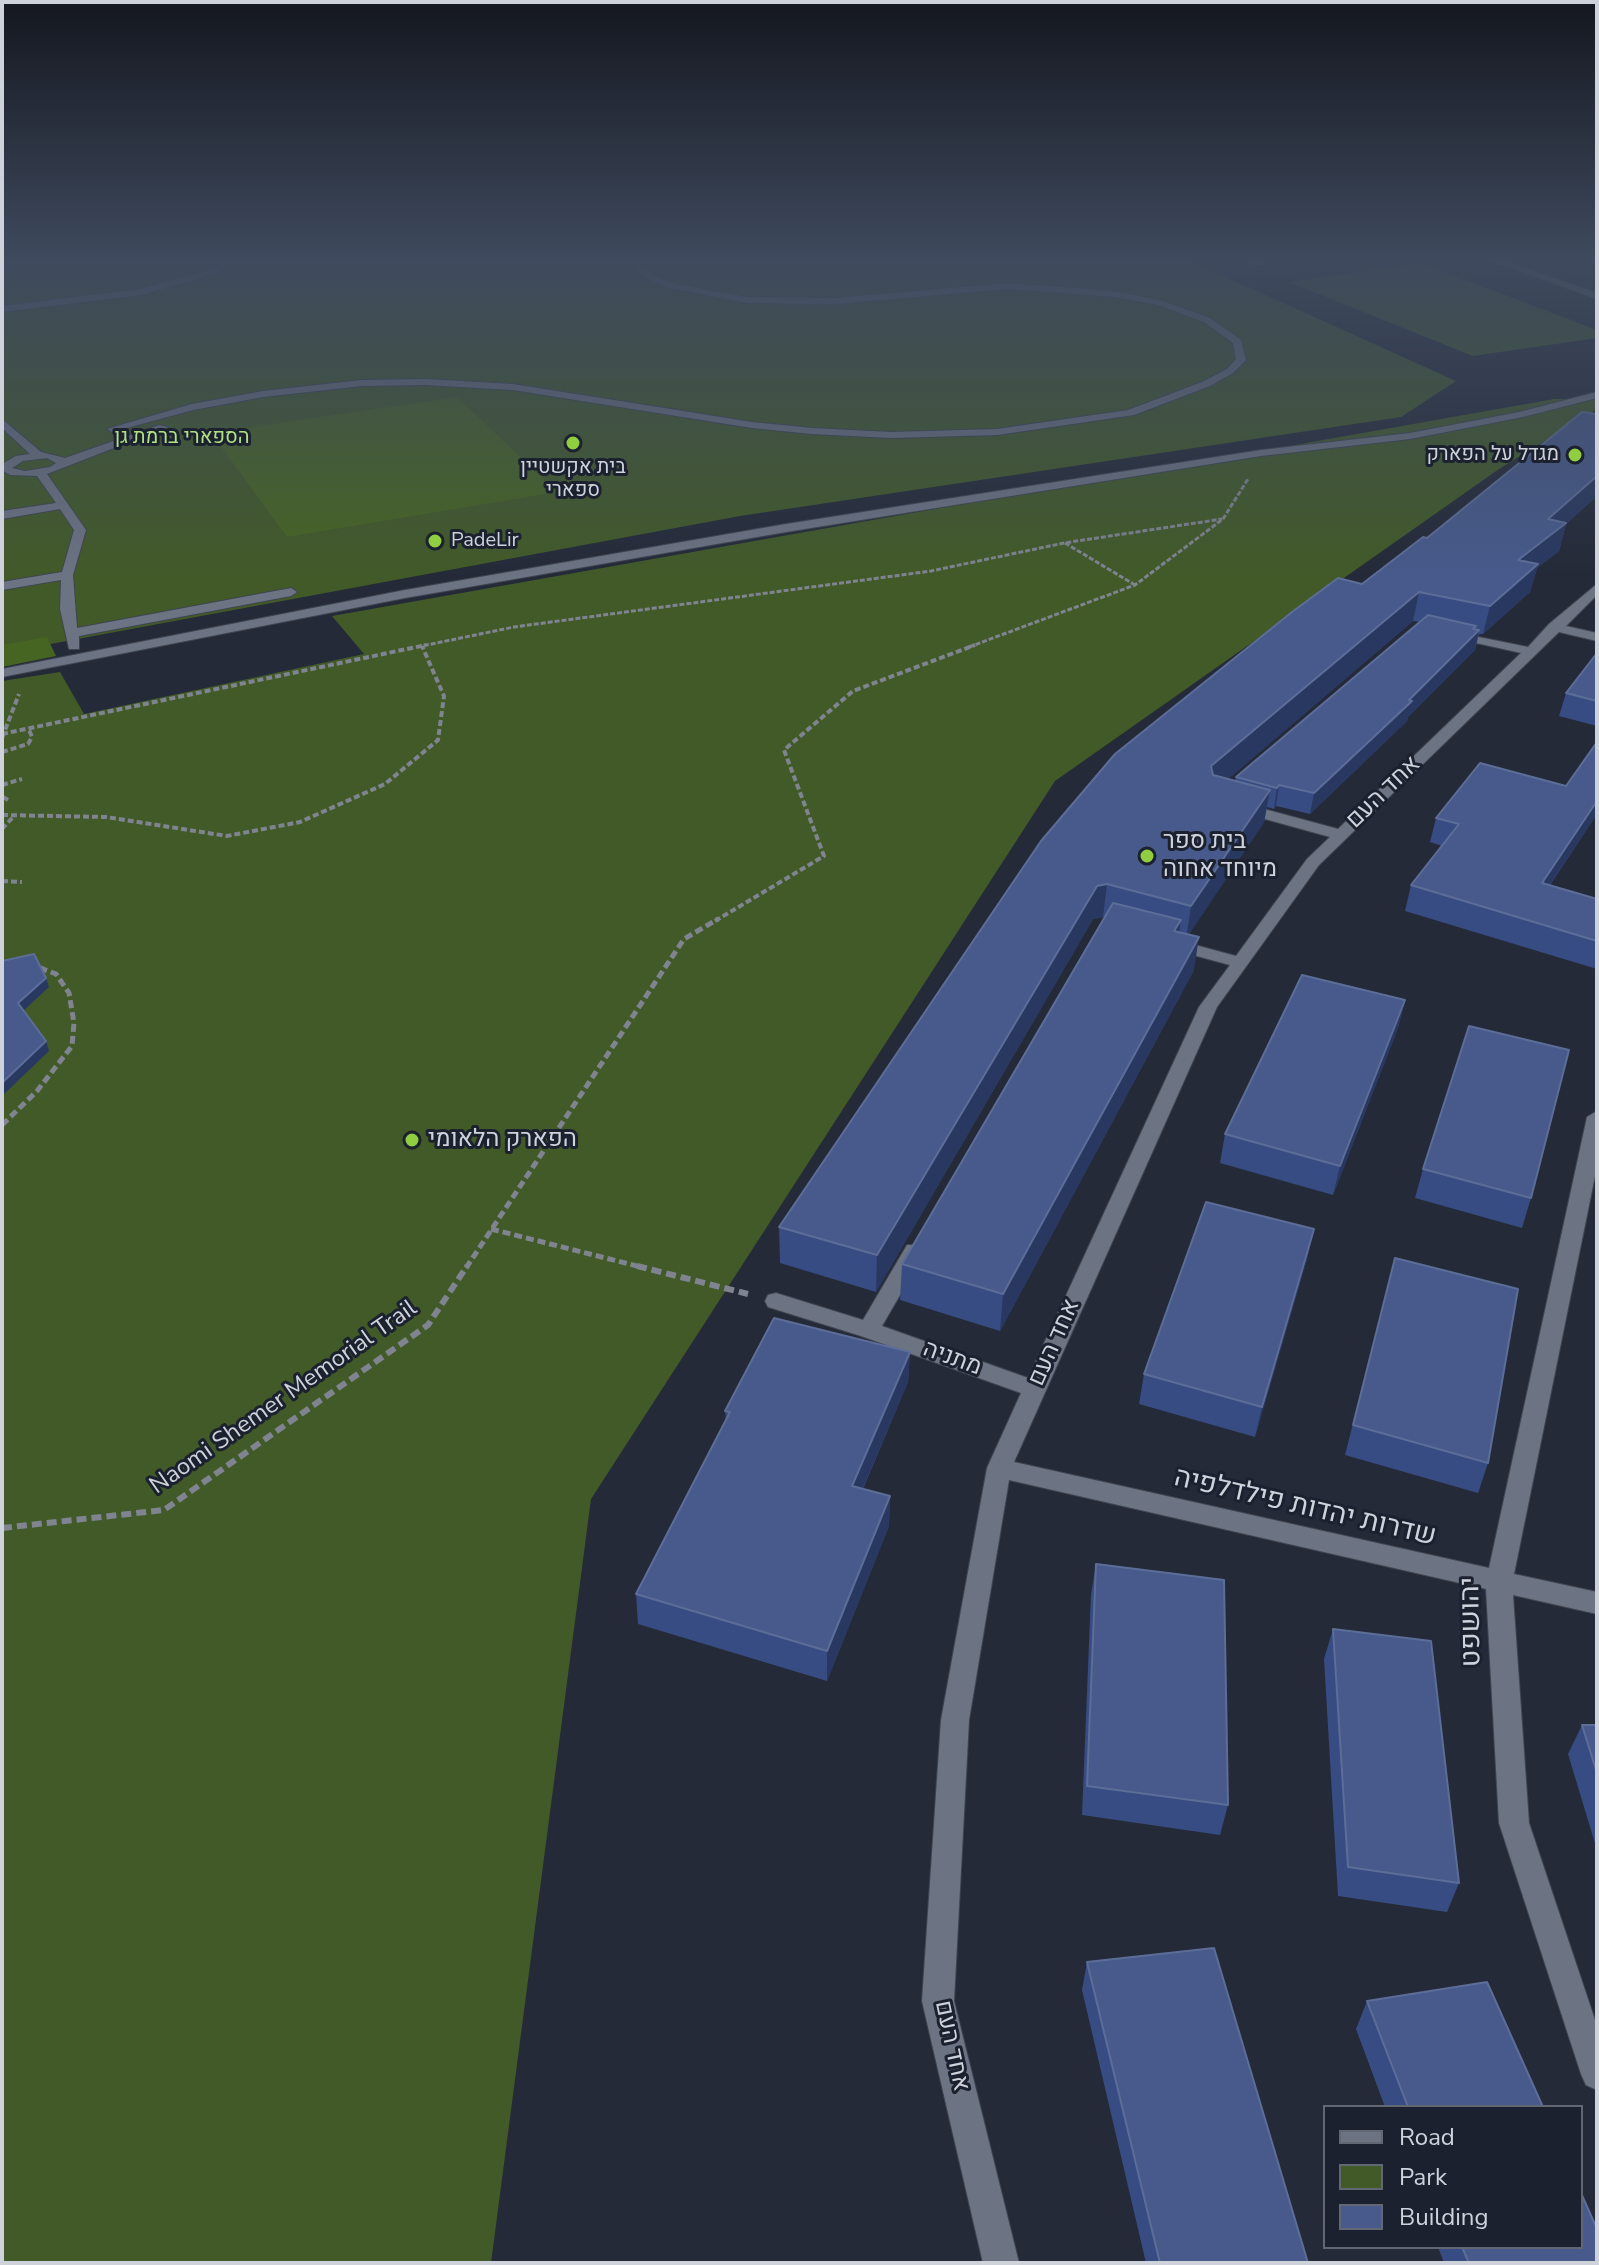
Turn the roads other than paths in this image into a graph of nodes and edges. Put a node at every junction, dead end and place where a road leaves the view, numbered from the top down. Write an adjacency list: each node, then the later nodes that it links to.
1 (1235, 366): 2 (street)
2 (362, 383): 5 (street); 7 (street)
3 (1597, 395): 21 (street)
4 (2, 422): 6 (street)
5 (112, 429)
6 (38, 455): 7 (street); 8 (street)
7 (63, 462): 9 (street)
8 (4, 471): 9 (street)
9 (41, 473): 10 (street)
10 (63, 505): 11 (street); 12 (street)
11 (2, 515)
12 (67, 575): 13 (street); 18 (street)
13 (2, 586)
14 (1597, 588): 16 (street, אחד העם)
15 (291, 592): 18 (street)
16 (1554, 627): 19 (street); 20 (street, אחד העם)
17 (1435, 630): 20 (street)
18 (74, 633): 21 (street)
19 (1597, 637)
20 (1529, 651): 24 (street, אחד העם)
21 (75, 659): 22 (street)
22 (2, 673)
23 (1229, 805): 24 (street)
24 (1341, 835): 26 (street, אחד העם)
25 (1148, 938): 26 (street)
26 (1240, 962): 31 (street, אחד העם)
27 (1597, 1117): 33 (street, יהושפט)
28 (924, 1235): 30 (street)
29 (776, 1301): 30 (street, מתניה)
30 (869, 1330): 31 (street, מתניה)
31 (1034, 1389): 32 (street, אחד העם)
32 (999, 1468): 33 (street, שדרות יהדות פילדלפיה); 36 (street, אחד העם)
33 (1499, 1583): 34 (street, שדרות יהדות פילדלפיה); 35 (street, יהושפט)
34 (1597, 1603)
35 (1597, 2074)
36 (1001, 2263)

